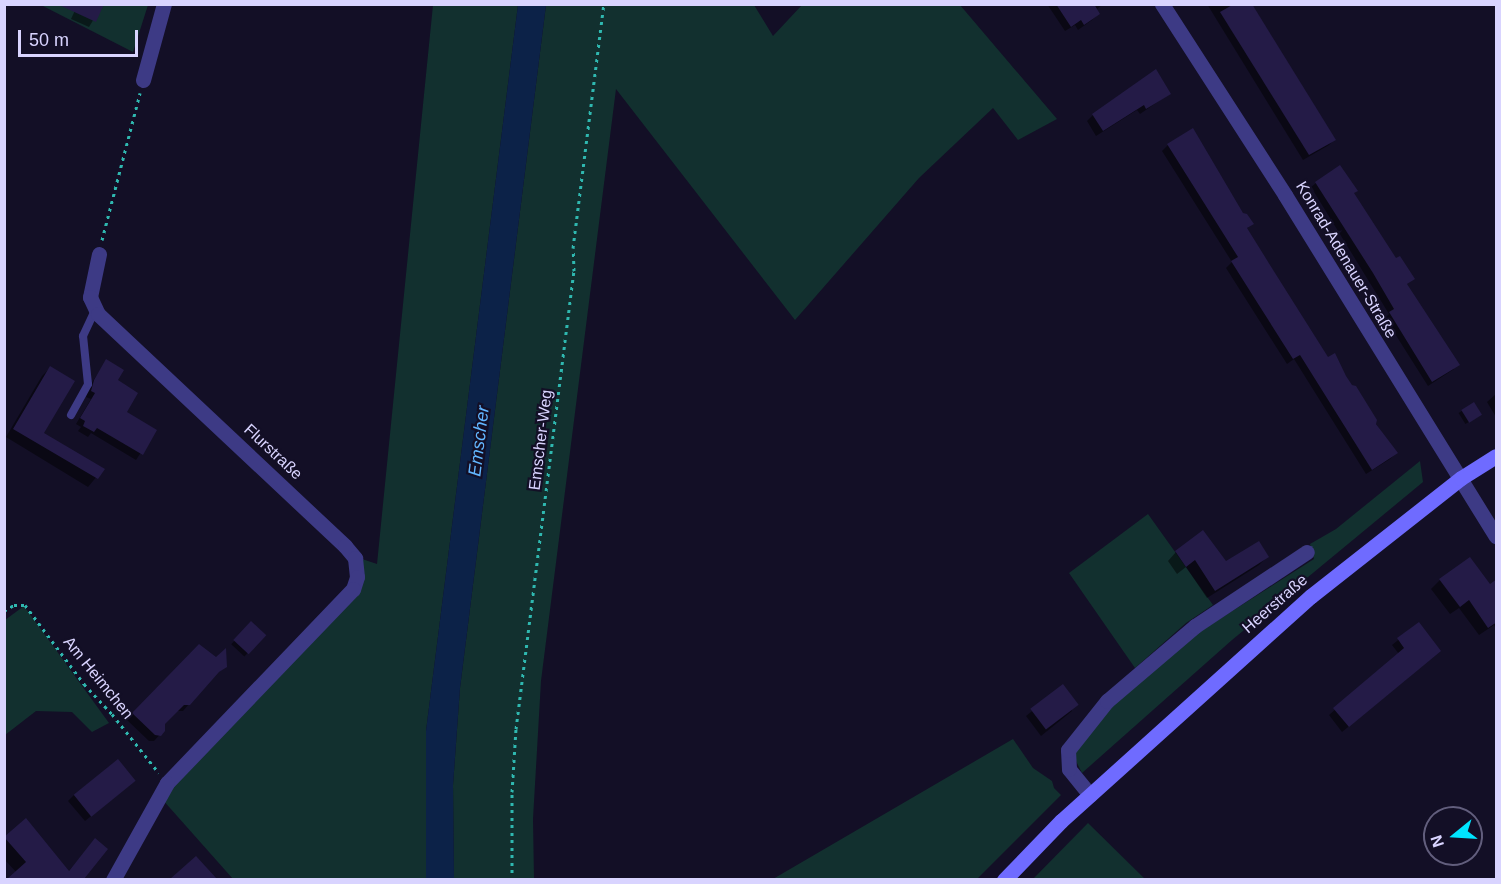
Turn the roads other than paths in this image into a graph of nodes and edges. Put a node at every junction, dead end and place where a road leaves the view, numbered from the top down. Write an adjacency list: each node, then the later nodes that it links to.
1 (164, 4): 3 (street)
2 (1162, 4): 8 (street, Konrad-Adenauer-Straße)
3 (143, 80)
4 (99, 254): 5 (street)
5 (96, 309): 6 (lane); 12 (street, Flurstraße)
6 (71, 415)
7 (1497, 456): 8 (main road, Heerstraße)
8 (1461, 478): 9 (street, Konrad-Adenauer-Straße); 11 (main road, Heerstraße)
9 (1497, 536)
10 (1307, 552): 11 (street, Heerstraße)
11 (1090, 795): 13 (main road, Heerstraße)
12 (113, 879)
13 (1004, 879)

